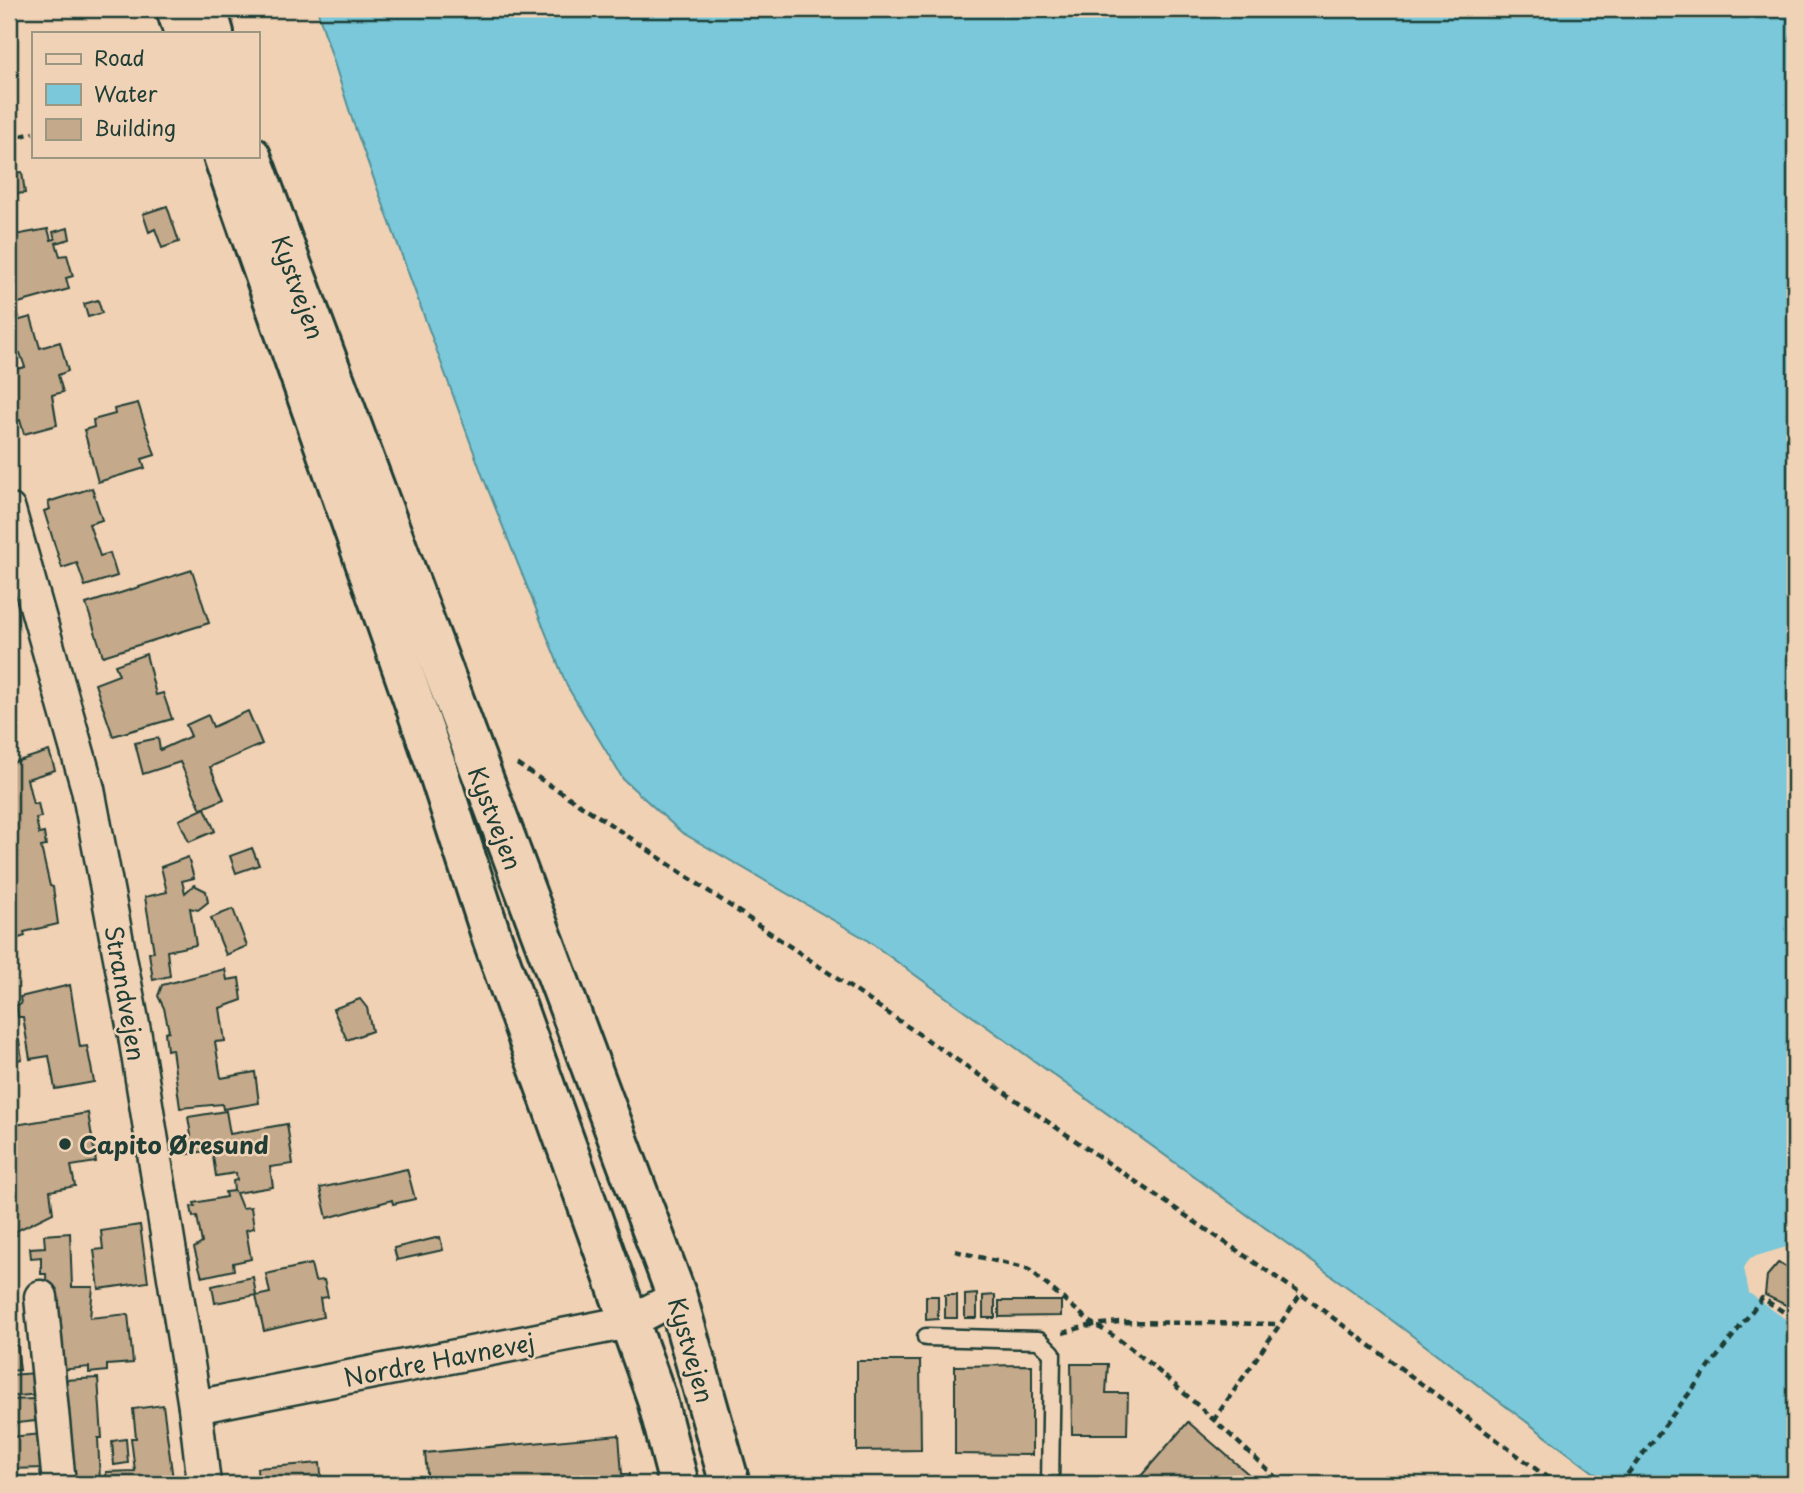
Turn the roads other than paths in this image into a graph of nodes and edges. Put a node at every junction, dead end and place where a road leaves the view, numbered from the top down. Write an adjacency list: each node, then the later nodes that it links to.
1 (176, 9): 3 (main road)
2 (207, 9): 4 (main road)
3 (184, 32)
4 (214, 32)
5 (224, 158): 10 (main road, Kystvejen)
6 (252, 158): 9 (main road, Kystvejen)
7 (9, 510): 12 (street, Strandvejen)
8 (41, 1297): 13 (street)
9 (677, 1297): 10 (street, Nordre Havnevej); 16 (main road, Kystvejen)
10 (629, 1322): 12 (street, Nordre Havnevej); 15 (main road, Kystvejen)
11 (926, 1337): 17 (lane)
12 (195, 1407): 14 (street, Strandvejen)
13 (59, 1484)
14 (204, 1484)
15 (679, 1484)
16 (730, 1484)
17 (1050, 1484)

